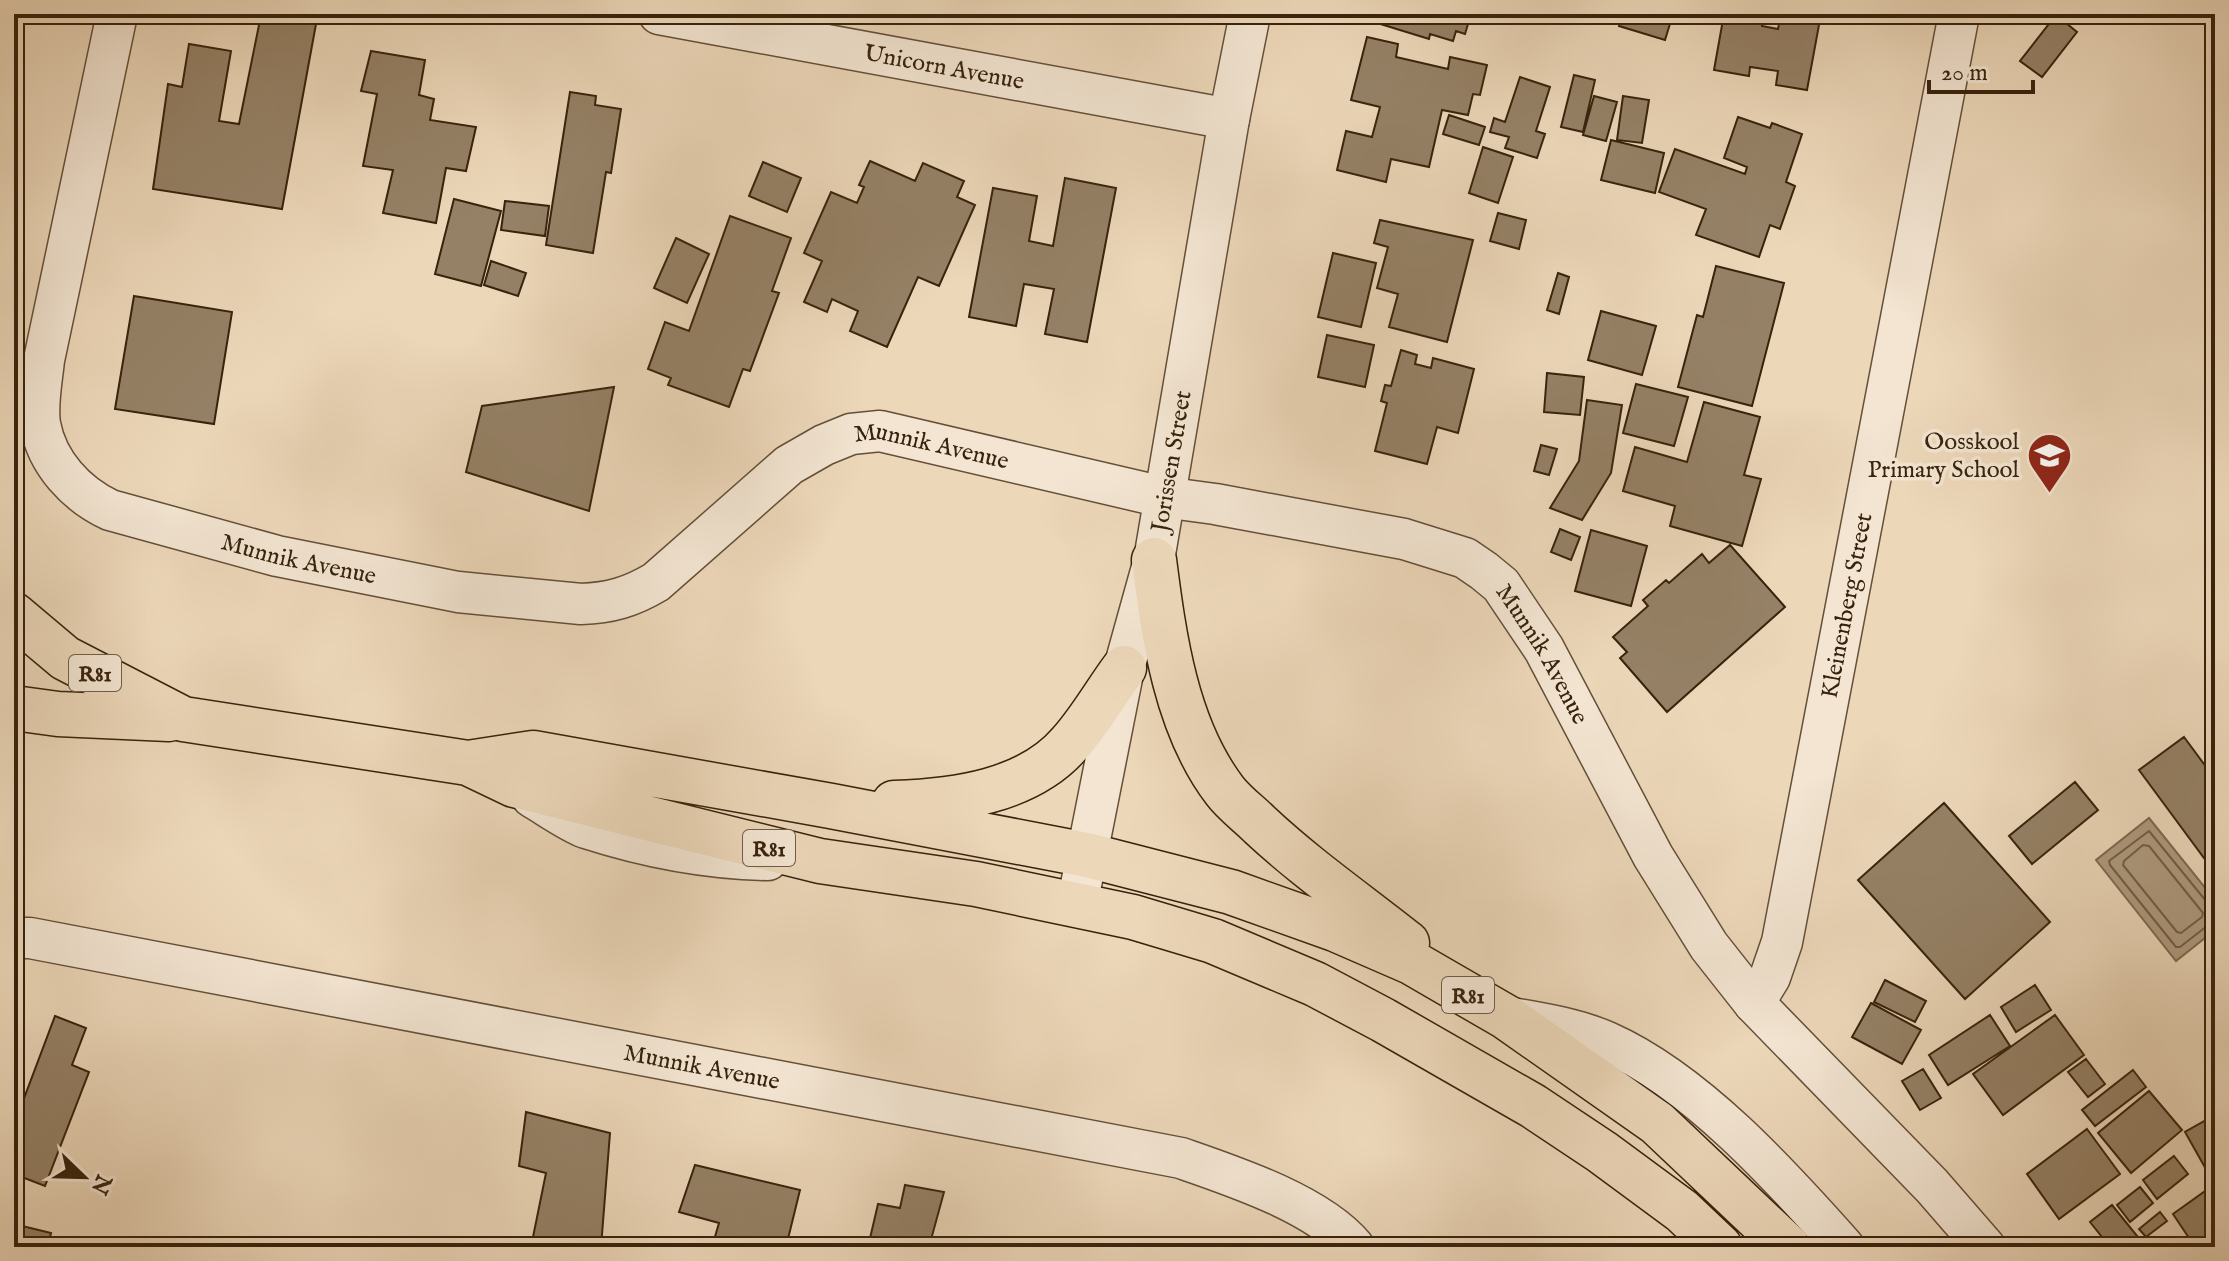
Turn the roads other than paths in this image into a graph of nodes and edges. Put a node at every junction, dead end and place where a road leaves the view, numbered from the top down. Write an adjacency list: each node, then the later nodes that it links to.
1 (659, 14): 5 (street, Unicorn Avenue)
2 (1250, 14): 5 (street, Jorissen Street)
3 (1959, 14): 17 (street, Kleinenberg Street)
4 (116, 17): 6 (street, Munnik Avenue)
5 (1229, 119): 6 (street, Jorissen Street)
6 (1163, 497): 7 (street, Jorissen Street); 17 (street, Munnik Avenue)
7 (1154, 560): 9 (street, Jorissen Street); 18 (main road)
8 (14, 615): 11 (main road, R81)
9 (1124, 668): 13 (main road); 14 (street, Jorissen Street)
10 (14, 708): 11 (main road)
11 (183, 719): 12 (main road, R81)
12 (468, 763): 13 (main road, R81); 15 (main road, R81)
13 (831, 806): 14 (main road, R81)
14 (1087, 855): 15 (street, Jorissen Street); 18 (main road, R81)
15 (1077, 905): 20 (main road, R81)
16 (22, 938): 19 (street, Munnik Avenue)
17 (1754, 1003): 23 (street, Munnik Avenue)
18 (1494, 1010): 21 (main road, R81); 22 (street)
19 (1354, 1247)
20 (1720, 1247)
21 (1788, 1247)
22 (1844, 1247)
23 (1985, 1247)

